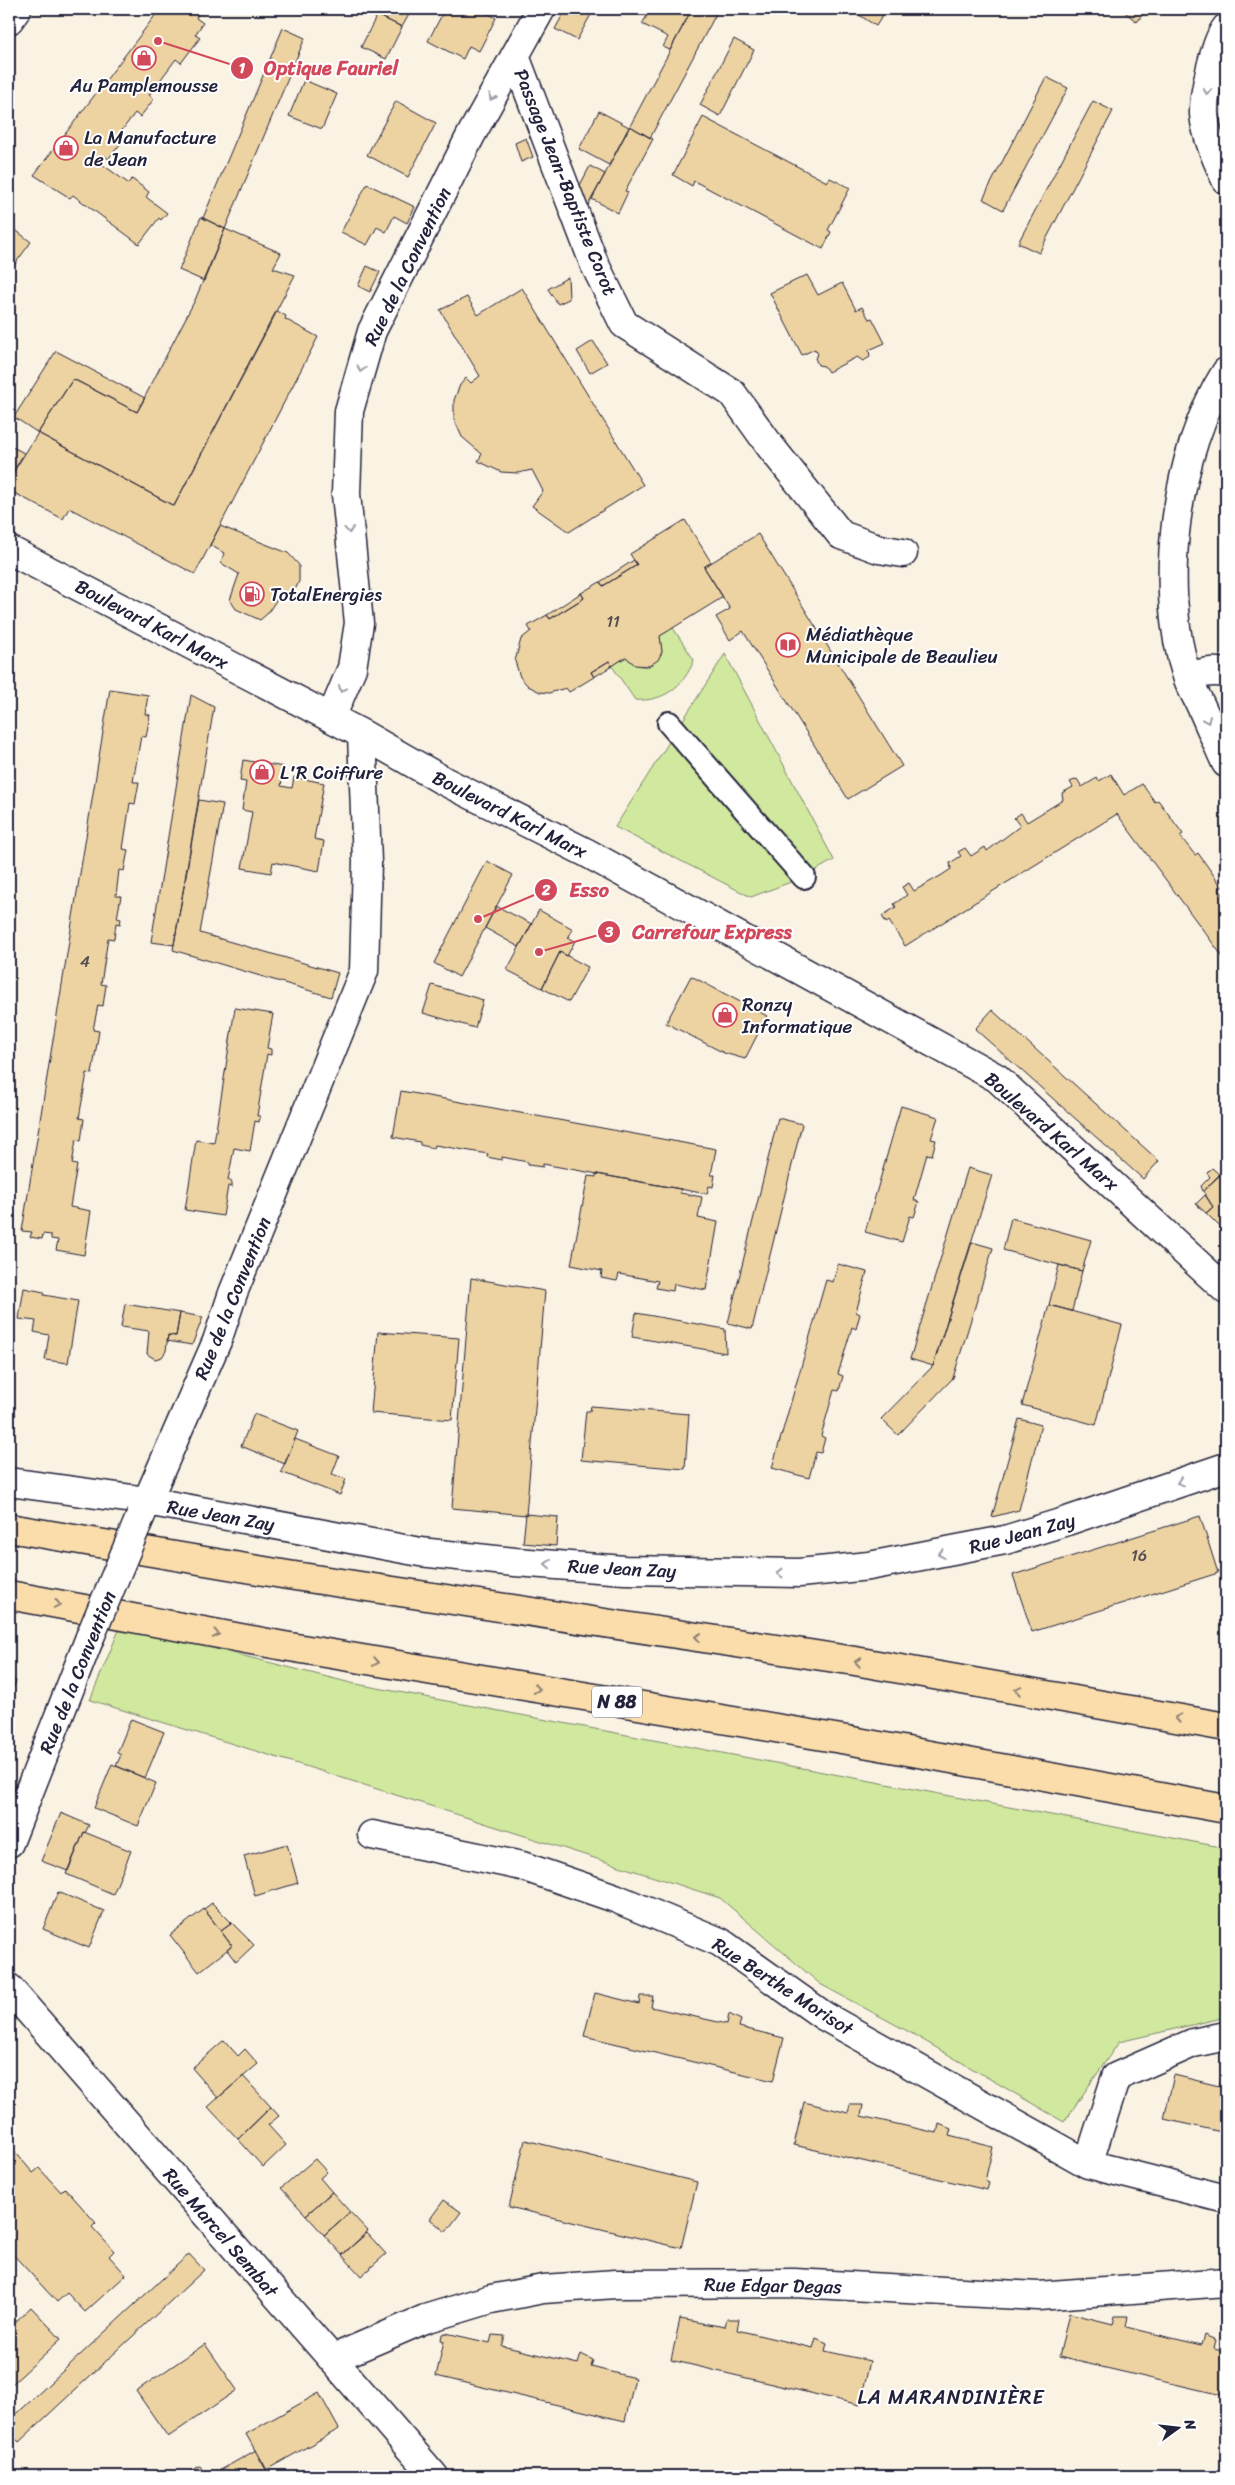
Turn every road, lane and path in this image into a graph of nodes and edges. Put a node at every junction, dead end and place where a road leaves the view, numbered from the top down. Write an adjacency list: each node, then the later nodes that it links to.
1 (18, 9): 3 (street)
2 (541, 9): 5 (street, Rue de la Convention)
3 (9, 20)
4 (1226, 28): 6 (street, one-way to 6)
5 (515, 56): 9 (street, Passage Jean-Baptiste Corot); 12 (street, Rue de la Convention, one-way to 12)
6 (1226, 180)
7 (1226, 372): 11 (street)
8 (9, 550): 12 (street, Boulevard Karl Marx)
9 (903, 553)
10 (1226, 674): 11 (street)
11 (1187, 676): 15 (street, one-way to 15)
12 (331, 718): 14 (street, Boulevard Karl Marx)
13 (669, 723): 16 (street)
14 (362, 734): 17 (street, Boulevard Karl Marx); 20 (street, Rue de la Convention)
15 (1226, 763)
16 (804, 877)
17 (1226, 1290)
18 (1226, 1467): 20 (street, Rue Jean Zay, one-way to 20)
19 (9, 1482): 20 (street, Rue Jean Zay)
20 (144, 1508): 26 (street, Rue de la Convention, bridge)
21 (9, 1528): 23 (highway, one-way to 21)
22 (9, 1595): 24 (highway, N 88, one-way to 24)
23 (1226, 1727)
24 (1226, 1809)
25 (372, 1835): 29 (street, Rue Berthe Morisot)
26 (9, 1843)
27 (9, 1988): 32 (street, Rue Marcel Sembat)
28 (1226, 2036): 29 (street)
29 (1088, 2164): 30 (street, Rue Berthe Morisot)
30 (1226, 2199)
31 (1226, 2282): 32 (street, Rue Edgar Degas)
32 (332, 2359): 33 (street, Rue Marcel Sembat)
33 (434, 2476)

